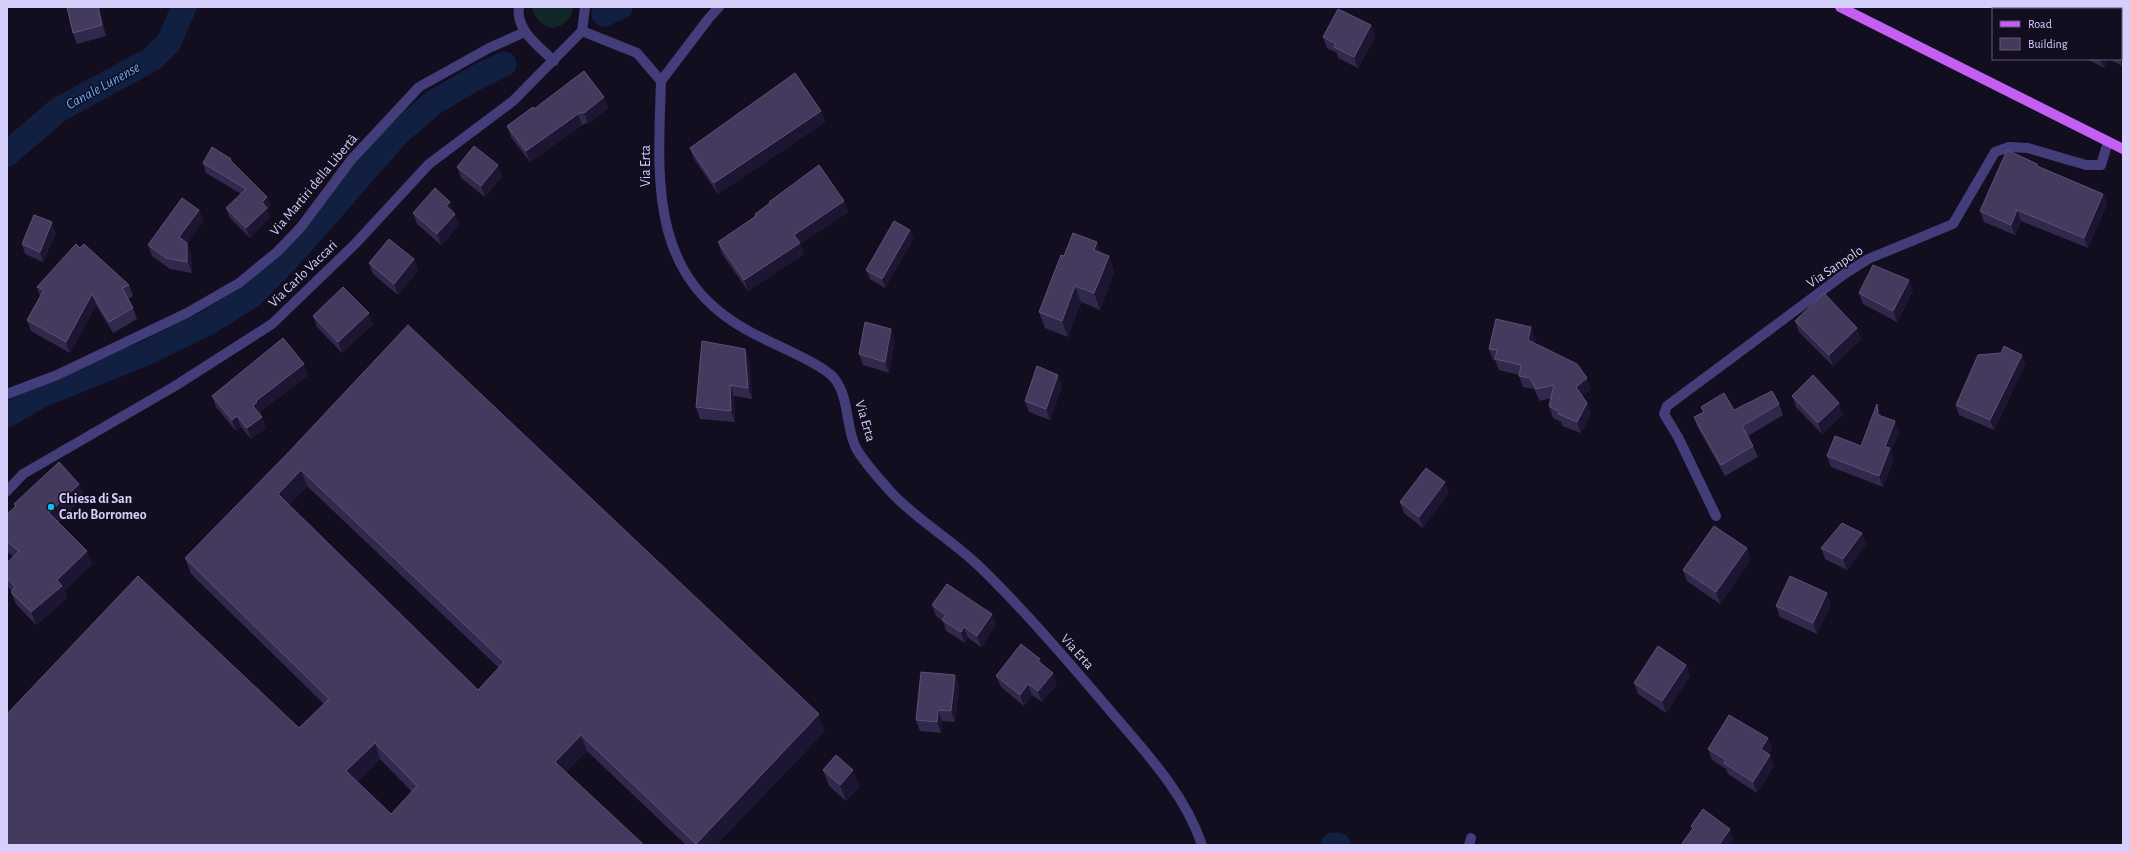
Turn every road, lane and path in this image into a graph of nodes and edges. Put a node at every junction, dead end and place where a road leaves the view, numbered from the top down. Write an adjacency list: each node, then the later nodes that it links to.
1 (519, 7): 6 (street)
2 (584, 7): 5 (street)
3 (719, 7): 8 (street)
4 (1840, 7): 9 (main road)
5 (582, 31): 7 (street, Via Carlo Vaccari); 8 (street)
6 (525, 32): 7 (street); 11 (street, Via Martiri della Libertà)
7 (554, 61): 12 (street, Via Carlo Vaccari)
8 (662, 81): 14 (street, Via Erta)
9 (2108, 142): 10 (main road); 13 (street, Via Sanpolo)
10 (2123, 149)
11 (7, 394)
12 (7, 490)
13 (1716, 516)
14 (1202, 845)

